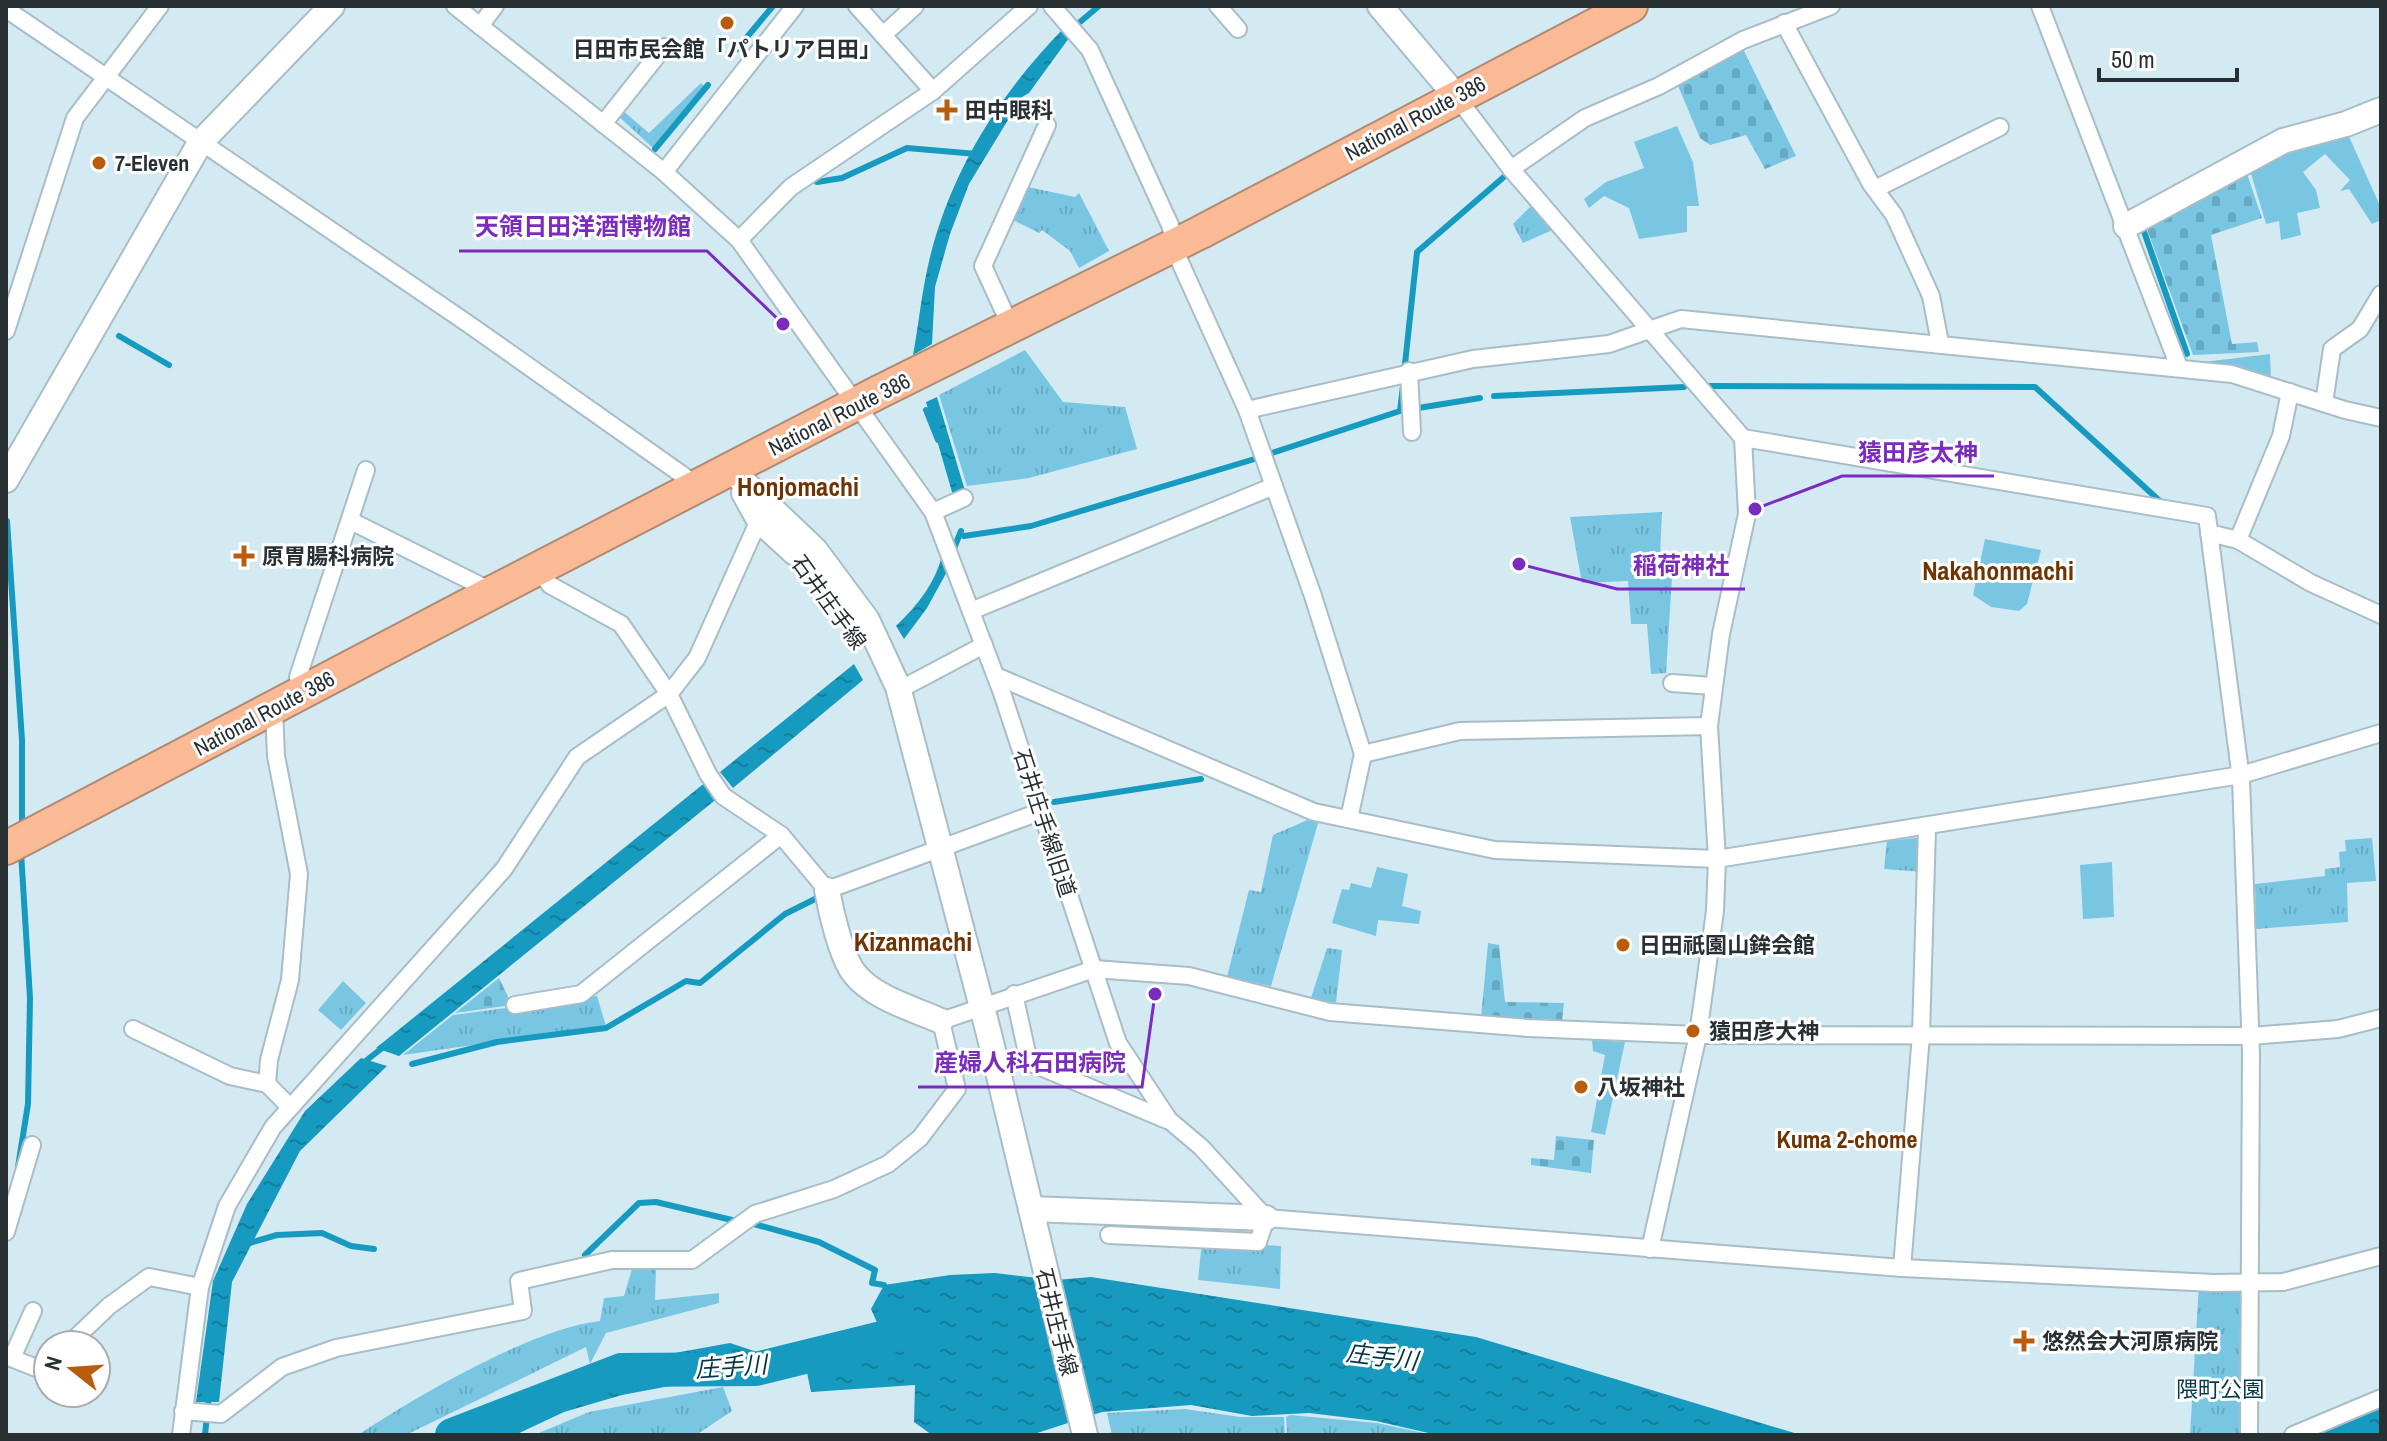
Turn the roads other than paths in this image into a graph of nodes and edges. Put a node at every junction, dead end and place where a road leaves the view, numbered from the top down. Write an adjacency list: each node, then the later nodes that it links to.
1 (160, 6): 21 (street)
2 (332, 6): 28 (main road)
3 (455, 6): 17 (street, 石井庄手線旧道)
4 (495, 6): 17 (street)
5 (795, 6): 30 (street)
6 (857, 6): 19 (street)
7 (915, 6): 19 (street)
8 (1029, 6): 22 (street)
9 (1052, 6): 34 (street)
10 (1218, 6): 18 (street)
11 (1380, 6): 23 (main road)
12 (1631, 6): 23 (highway, National Route 386)
13 (1831, 6): 16 (street)
14 (2040, 6): 32 (street)
15 (6, 9): 21 (street)
16 (1784, 23): 29 (street); 31 (street)
17 (480, 26): 25 (street, 石井庄手線旧道)
18 (1238, 29)
19 (883, 35): 22 (street)
20 (664, 47): 25 (street)
21 (106, 79): 28 (street); 38 (street)
22 (933, 91): 33 (street)
23 (1456, 96): 29 (street); 34 (highway, National Route 386)
24 (2381, 110): 32 (main road)
25 (603, 124): 30 (street, 石井庄手線旧道)
26 (1047, 125): 36 (street)
27 (2000, 127): 31 (street)
28 (200, 143): 51 (main road); 53 (street)
29 (1511, 169): 37 (street)
30 (664, 172): 33 (street, 石井庄手線旧道)
31 (1875, 189): 39 (street)
32 (2126, 226): 40 (street)
33 (739, 240): 44 (street, 石井庄手線旧道)
34 (1175, 245): 36 (highway, National Route 386); 45 (street)
35 (2381, 294): 43 (street)
36 (1011, 327): 44 (highway, National Route 386)
37 (1648, 330): 39 (street); 41 (street); 48 (street)
38 (6, 331)
39 (1940, 343): 40 (street)
40 (2179, 367): 42 (street)
41 (1409, 371): 45 (street); 46 (street)
42 (2290, 392): 43 (street); 59 (street)
43 (2324, 403): 47 (street)
44 (858, 404): 50 (highway, National Route 386); 55 (street, 石井庄手線旧道)
45 (1247, 410): 52 (street)
46 (1411, 417)
47 (2381, 418)
48 (1743, 438): 58 (street); 67 (street)
49 (366, 470): 57 (street)
50 (731, 470): 53 (highway, National Route 386); 56 (main road, 石井庄手線); 68 (main road, 石井庄手線)
51 (6, 480)
52 (1274, 486): 62 (street); 73 (street)
53 (695, 488): 60 (highway, National Route 386)
54 (964, 498): 55 (street)
55 (940, 509): 62 (street, 石井庄手線旧道)
56 (759, 520): 69 (street); 80 (main road, 石井庄手線)
57 (351, 521): 61 (street); 70 (street)
58 (2209, 533): 59 (street); 74 (street)
59 (2238, 540): 63 (street)
60 (538, 569): 61 (highway, National Route 386); 69 (street)
61 (493, 592): 70 (highway, National Route 386)
62 (971, 611): 64 (street, 石井庄手線旧道)
63 (2381, 615)
64 (984, 645): 65 (street, 石井庄手線旧道); 68 (street)
65 (996, 676): 75 (street, 石井庄手線旧道); 76 (street)
66 (1672, 683): 67 (street)
67 (1712, 686): 71 (street)
68 (899, 690): 80 (main road, 石井庄手線)
69 (669, 694): 78 (street); 94 (street)
70 (288, 701): 79 (highway, National Route 386); 93 (street)
71 (1709, 726): 73 (street); 81 (street)
72 (2381, 733): 74 (street)
73 (1363, 754): 76 (street)
74 (2241, 775): 77 (street); 92 (street)
75 (1042, 811): 80 (street); 83 (street, 石井庄手線旧道)
76 (1349, 819): 81 (street)
77 (1927, 828): 81 (street); 91 (street)
78 (781, 835): 82 (street); 85 (street)
79 (17, 842)
80 (935, 852): 82 (street); 86 (main road, 石井庄手線)
81 (1717, 859): 90 (street)
82 (827, 890): 88 (main road)
83 (1094, 969): 84 (street); 90 (street); 95 (street, 石井庄手線旧道)
84 (1014, 994): 86 (street); 95 (street)
85 (515, 1005)
86 (975, 1008): 88 (street); 97 (main road, 石井庄手線)
87 (2381, 1018): 92 (street)
88 (941, 1021): 111 (street)
89 (133, 1029): 93 (street)
90 (1698, 1035): 91 (street); 101 (street)
91 (1921, 1035): 92 (street); 103 (street)
92 (2251, 1036): 104 (street)
93 (267, 1084): 94 (street)
94 (289, 1106): 105 (street)
95 (1169, 1120): 98 (street, 石井庄手線旧道)
96 (32, 1145): 99 (street)
97 (1031, 1209): 98 (main road); 113 (main road, 石井庄手線)
98 (1266, 1218): 100 (street); 101 (street)
99 (6, 1232)
100 (1109, 1235)
101 (1650, 1249): 103 (street)
102 (2381, 1256): 104 (street)
103 (1902, 1268): 104 (street)
104 (2253, 1284): 114 (street)
105 (200, 1287): 107 (street); 111 (street)
106 (33, 1311): 108 (street)
107 (85, 1329)
108 (9, 1357): 109 (street)
109 (32, 1366)
110 (2381, 1398): 115 (street)
111 (183, 1411): 112 (street)
112 (181, 1435)
113 (1085, 1435)
114 (2249, 1435)
115 (2293, 1435)

